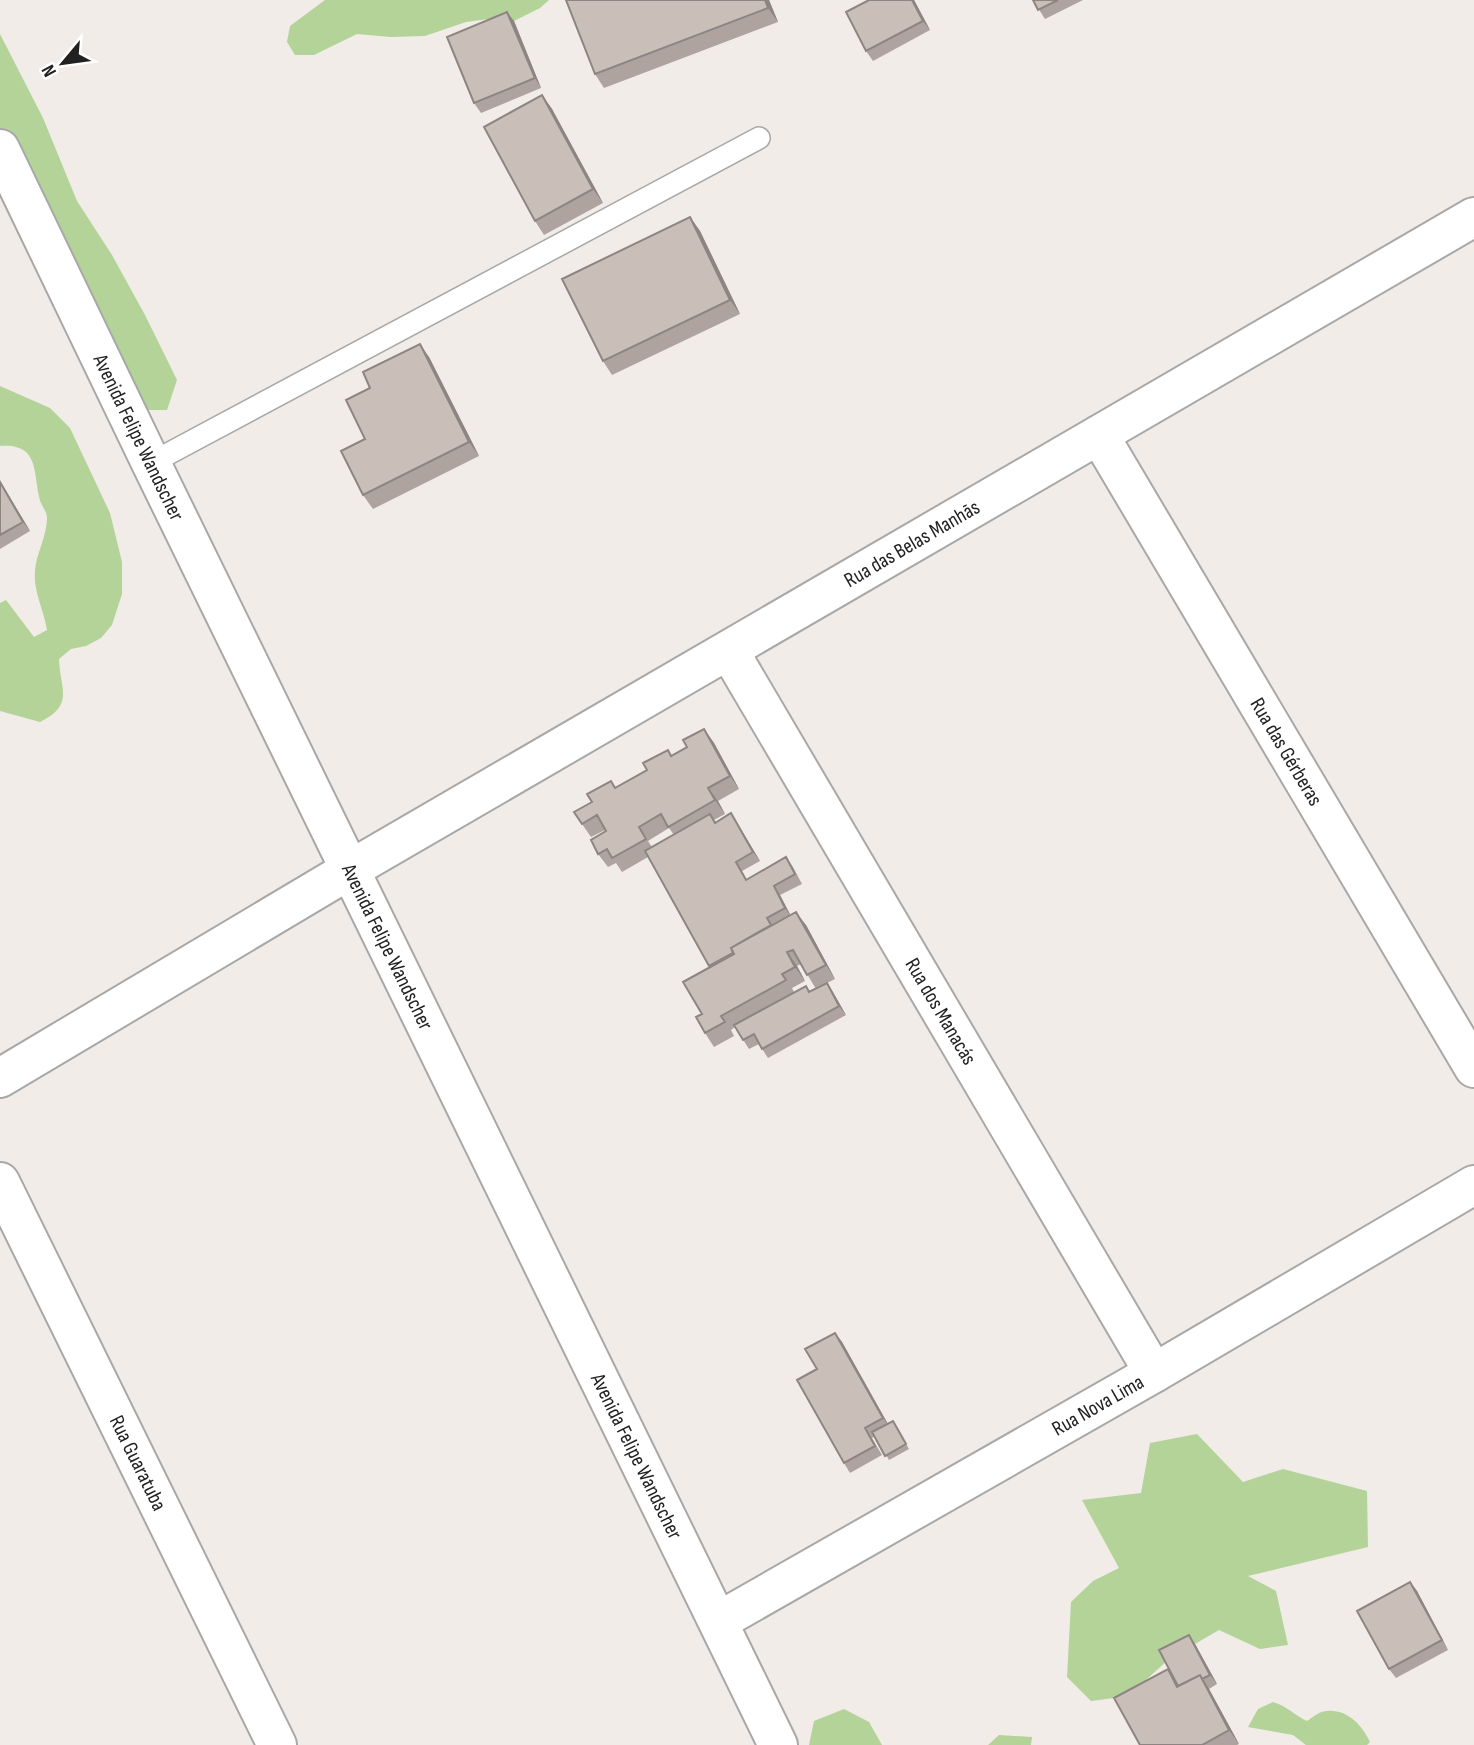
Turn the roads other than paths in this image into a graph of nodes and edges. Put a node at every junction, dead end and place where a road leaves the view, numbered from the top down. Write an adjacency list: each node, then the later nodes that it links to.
1 (759, 138): 5 (lane)
2 (0, 149): 5 (street, Avenida Felipe Wandscher)
3 (1470, 228): 4 (street, Rua das Belas Manhãs)
4 (1099, 435): 6 (street, Rua das Belas Manhãs); 8 (street, Rua das Gérberas)
5 (151, 463): 7 (street, Avenida Felipe Wandscher)
6 (729, 651): 7 (street, Rua das Belas Manhãs); 12 (street, Rua dos Manacás)
7 (351, 869): 9 (street, Rua das Belas Manhãs); 13 (street, Avenida Felipe Wandscher)
8 (1474, 1068)
9 (0, 1078)
10 (0, 1182): 14 (street, Rua Guaratuba)
11 (1474, 1185): 12 (street, Rua Nova Lima)
12 (1154, 1373): 13 (street, Rua Nova Lima)
13 (719, 1620): 15 (street, Avenida Felipe Wandscher)
14 (277, 1745)
15 (779, 1745)

